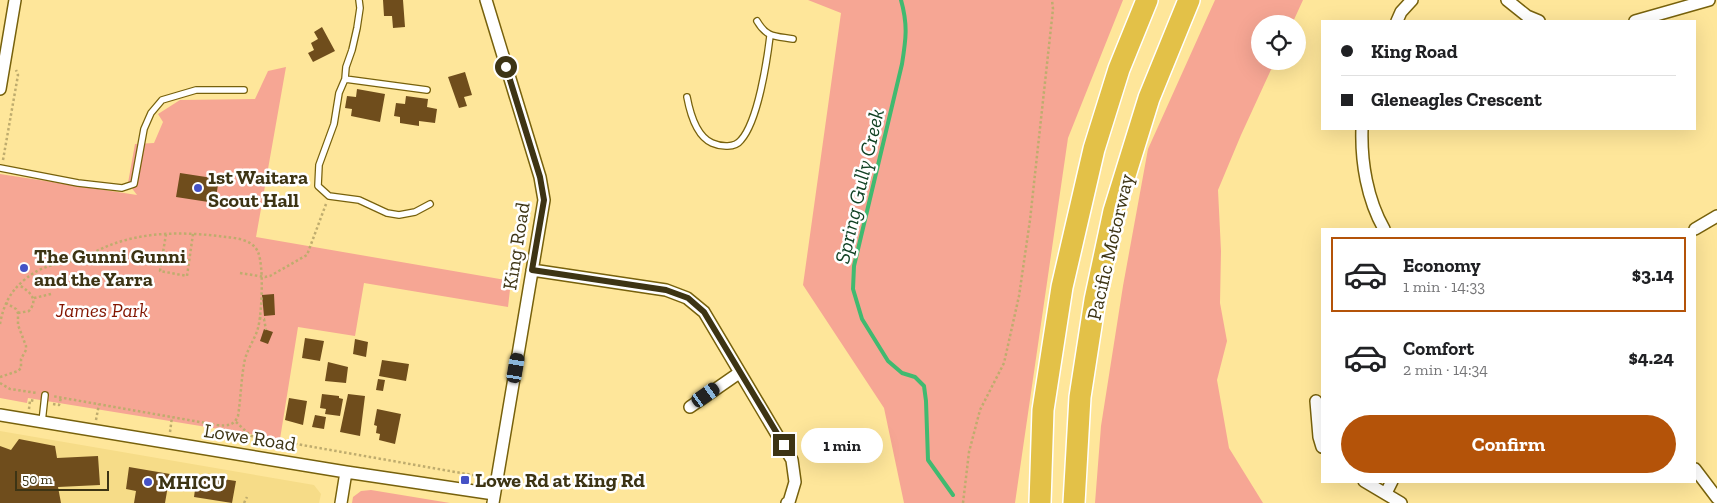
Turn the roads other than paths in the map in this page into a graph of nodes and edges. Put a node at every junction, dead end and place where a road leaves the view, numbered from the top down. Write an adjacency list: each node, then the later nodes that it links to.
1 (15, 0): 16 (street)
2 (359, 0): 15 (lane)
3 (486, 0): 26 (street, King Road)
4 (1147, 0): 43 (highway, Pacific Motorway)
5 (1189, 0): 44 (highway, Pacific Motorway)
6 (1412, 0): 9 (street)
7 (1507, 0): 10 (street)
8 (1709, 0): 11 (street)
9 (1397, 20)
10 (1537, 20)
11 (1639, 20)
12 (757, 21): 13 (lane)
13 (770, 36): 14 (lane); 19 (lane)
14 (793, 38)
15 (345, 79): 18 (lane); 22 (lane)
16 (0, 89)
17 (244, 90): 21 (lane)
18 (427, 90)
19 (687, 97)
20 (1362, 130): 24 (street)
21 (1, 169)
22 (430, 204)
23 (1717, 216): 25 (street)
24 (1384, 228)
25 (1696, 228)
26 (532, 270): 27 (street); 40 (street, King Road)
27 (739, 372): 30 (street); 42 (street)
28 (45, 395): 32 (lane)
29 (1316, 401): 33 (street)
30 (690, 407)
31 (0, 415): 32 (street, Lowe Road)
32 (42, 422): 35 (street, Lowe Road)
33 (1321, 444)
34 (1696, 470): 39 (street)
35 (346, 472): 40 (street, Lowe Road); 41 (street)
36 (1368, 483): 38 (street)
37 (1391, 483): 38 (street)
38 (1386, 493): 45 (street)
39 (1717, 498)
40 (494, 499)
41 (341, 503)
42 (787, 503)
43 (1040, 503)
44 (1074, 503)
45 (1401, 503)

